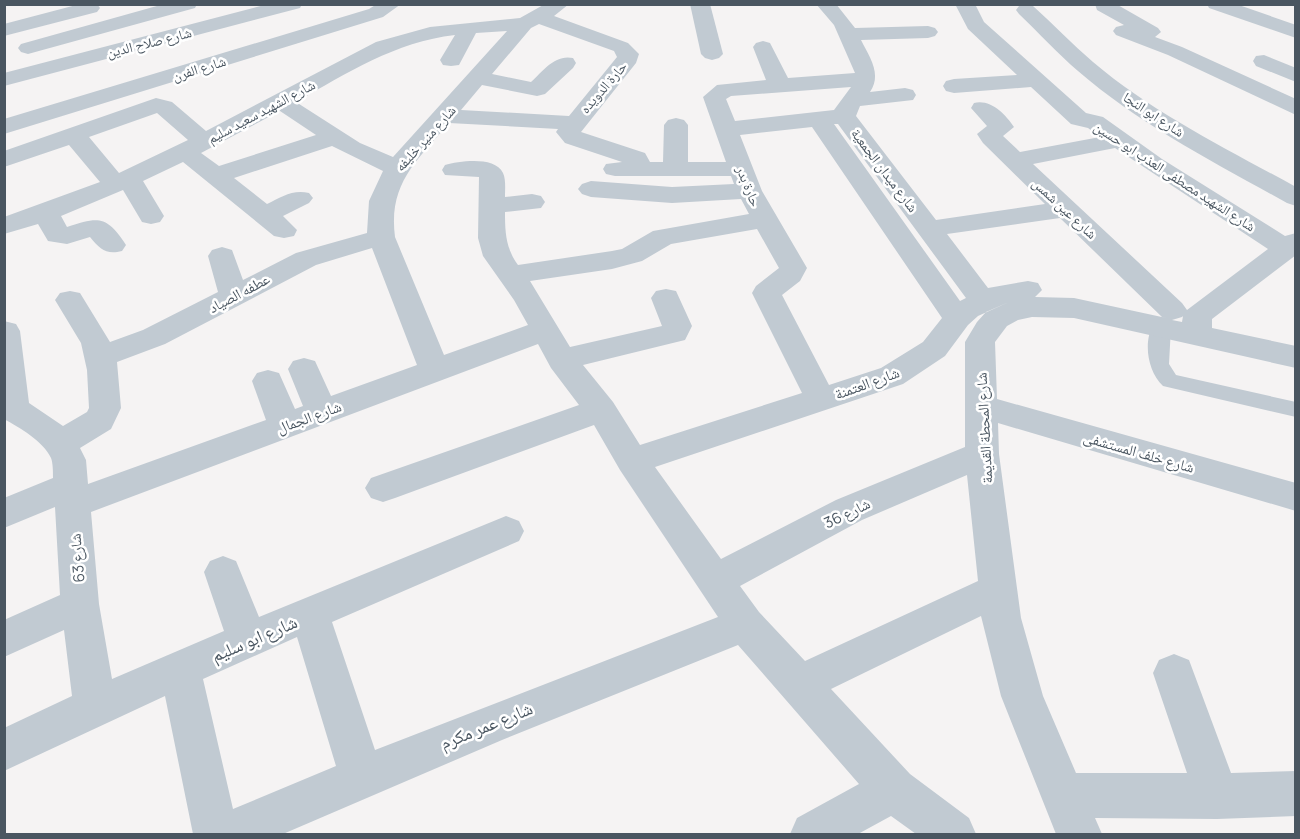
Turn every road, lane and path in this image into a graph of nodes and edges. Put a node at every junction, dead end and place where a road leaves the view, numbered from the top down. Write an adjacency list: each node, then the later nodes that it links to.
1 (30, 4): 13 (street)
2 (105, 4): 19 (street)
3 (189, 4): 19 (street)
4 (293, 4): 29 (street, شارع صلاح الدين)
5 (393, 4): 46 (street, شارع الفرن)
6 (560, 4): 14 (street)
7 (700, 4): 24 (street)
8 (825, 4): 18 (street, شارع ميدان الجمعية)
9 (1107, 4): 20 (street)
10 (1216, 4): 17 (street)
11 (960, 10): 33 (street, شارع الشهيد مصطفى العذب ابو حسين)
12 (1026, 10): 64 (street, شارع ابو النجا)
13 (4, 11)
14 (530, 20): 15 (street, شارع الشهيد سعيد سليم); 31 (street, شارع منير خليفه); 44 (street, حارة الدويده)
15 (468, 28): 25 (street); 28 (street, شارع الشهيد سعيد سليم)
16 (928, 32): 18 (street)
17 (1296, 32)
18 (849, 34): 37 (street, شارع ميدان الجمعية)
19 (18, 38): 29 (street)
20 (1177, 43): 22 (street); 40 (street)
21 (764, 47): 34 (street)
22 (1104, 47)
23 (318, 54): 28 (street)
24 (712, 54)
25 (451, 60)
26 (1264, 61): 30 (street)
27 (565, 63): 31 (street)
28 (344, 66): 38 (street, شارع الشهيد سعيد سليم)
29 (40, 70): 32 (street, شارع صلاح الدين)
30 (1296, 76)
31 (478, 77): 41 (street, شارع منير خليفه)
32 (4, 80)
33 (1036, 80): 35 (street); 50 (street, شارع الشهيد مصطفى العذب ابو حسين)
34 (780, 86): 37 (street, حارة بدر); 47 (street, حارة بدر)
35 (954, 86)
36 (904, 95): 37 (street)
37 (854, 98): 42 (street); 72 (street, شارع ميدان الجمعية)
38 (280, 101): 49 (street); 52 (street, شارع الشهيد سعيد سليم)
39 (982, 108): 55 (street, شارع عين شمس)
40 (1296, 108)
41 (444, 116): 43 (street); 56 (street, شارع منير خليفه)
42 (818, 119): 47 (street); 82 (street, شارع ميدان الجمعية)
43 (502, 120): 44 (street); 51 (street)
44 (573, 123): 53 (street, حارة الدويده)
45 (676, 125): 58 (street)
46 (4, 127)
47 (726, 129): 61 (street, حارة بدر)
48 (74, 135): 52 (street); 54 (street); 62 (street)
49 (335, 137): 56 (street); 59 (street)
50 (1120, 140): 55 (street); 74 (street, شارع الشهيد مصطفى العذب ابو حسين)
51 (495, 144)
52 (194, 146): 59 (street); 62 (street, شارع الشهيد سعيد سليم)
53 (595, 158): 60 (street); 60 (street, حارة الدويده)
54 (4, 160)
55 (1014, 160): 67 (street, شارع عين شمس)
56 (397, 168): 73 (street, شارع منير خليفه)
57 (454, 170): 66 (street)
58 (675, 170): 60 (street); 61 (street)
59 (214, 176): 63 (street)
60 (627, 177): 61 (street)
61 (746, 180): 70 (street, حارة بدر)
62 (122, 181): 68 (street, شارع الشهيد سعيد سليم); 69 (street)
63 (300, 198)
64 (1296, 198)
65 (532, 202): 66 (street)
66 (491, 206): 77 (street)
67 (1066, 209): 72 (street); 83 (street, شارع عين شمس)
68 (46, 213): 71 (street, شارع الشهيد سعيد سليم); 75 (street)
69 (151, 216)
70 (764, 220): 77 (street); 92 (street, حارة بدر)
71 (4, 226)
72 (929, 229): 81 (street, شارع ميدان الجمعية)
73 (381, 237): 78 (street, عطفه الصياد); 90 (street, شارع منير خليفه)
74 (1290, 244): 83 (street)
75 (112, 245)
76 (222, 256): 78 (street)
77 (513, 275): 86 (street)
78 (234, 296): 87 (street, عطفه الصياد)
79 (666, 298): 86 (street, شارع الجمال)
80 (70, 300): 87 (street)
81 (997, 302): 82 (street, شارع العتمنة); 83 (street); 93 (street, شارع المحطة القديمة)
82 (957, 318): 92 (street, شارع العتمنة)
83 (1182, 322): 85 (street); 88 (street); 95 (lane)
84 (5, 331): 97 (street, شارع 63)
85 (1296, 334)
86 (554, 345): 90 (street, شارع الجمال); 94 (street)
87 (100, 357): 97 (street)
88 (1296, 357)
89 (304, 369): 96 (street)
90 (435, 371): 96 (street, شارع الجمال)
91 (268, 381): 98 (street)
92 (821, 399): 100 (street, شارع العتمنة)
93 (983, 406): 99 (street, شارع المحطة القديمة); 103 (street, شارع خلف المستشفى)
94 (601, 410): 100 (street); 101 (street)
95 (1296, 410)
96 (322, 413): 98 (street, شارع الجمال)
97 (23, 423): 102 (street, شارع 63)
98 (285, 426): 102 (street, شارع الجمال)
99 (982, 453): 107 (street, شارع 36); 108 (street, شارع المحطة القديمة)
100 (632, 461): 107 (street)
101 (383, 488)
102 (72, 495): 104 (street, شارع الجمال); 109 (street, شارع 63)
103 (1296, 497)
104 (4, 514)
105 (506, 531): 110 (street, شارع ابو سليم)
106 (223, 572): 113 (street)
107 (715, 581): 111 (street)
108 (998, 589): 116 (street); 122 (street, شارع المحطة القديمة)
109 (80, 604): 112 (street); 117 (street, شارع 63)
110 (310, 614): 113 (street, شارع ابو سليم); 119 (street)
111 (746, 624): 116 (street); 119 (street, شارع عمر مكرم)
112 (4, 639)
113 (247, 640): 114 (street, شارع ابو سليم)
114 (180, 669): 117 (street, شارع ابو سليم); 124 (street)
115 (1174, 673): 123 (street)
116 (798, 686): 120 (street)
117 (95, 707): 118 (street, شارع ابو سليم)
118 (4, 750)
119 (361, 777): 125 (street, شارع عمر مكرم)
120 (894, 790): 126 (street); 127 (street)
121 (1296, 794): 123 (street)
122 (1061, 795): 123 (street); 128 (street, شارع المحطة القديمة)
123 (1217, 796)
124 (216, 834)
125 (231, 834)
126 (813, 834)
127 (953, 834)
128 (1079, 834)

